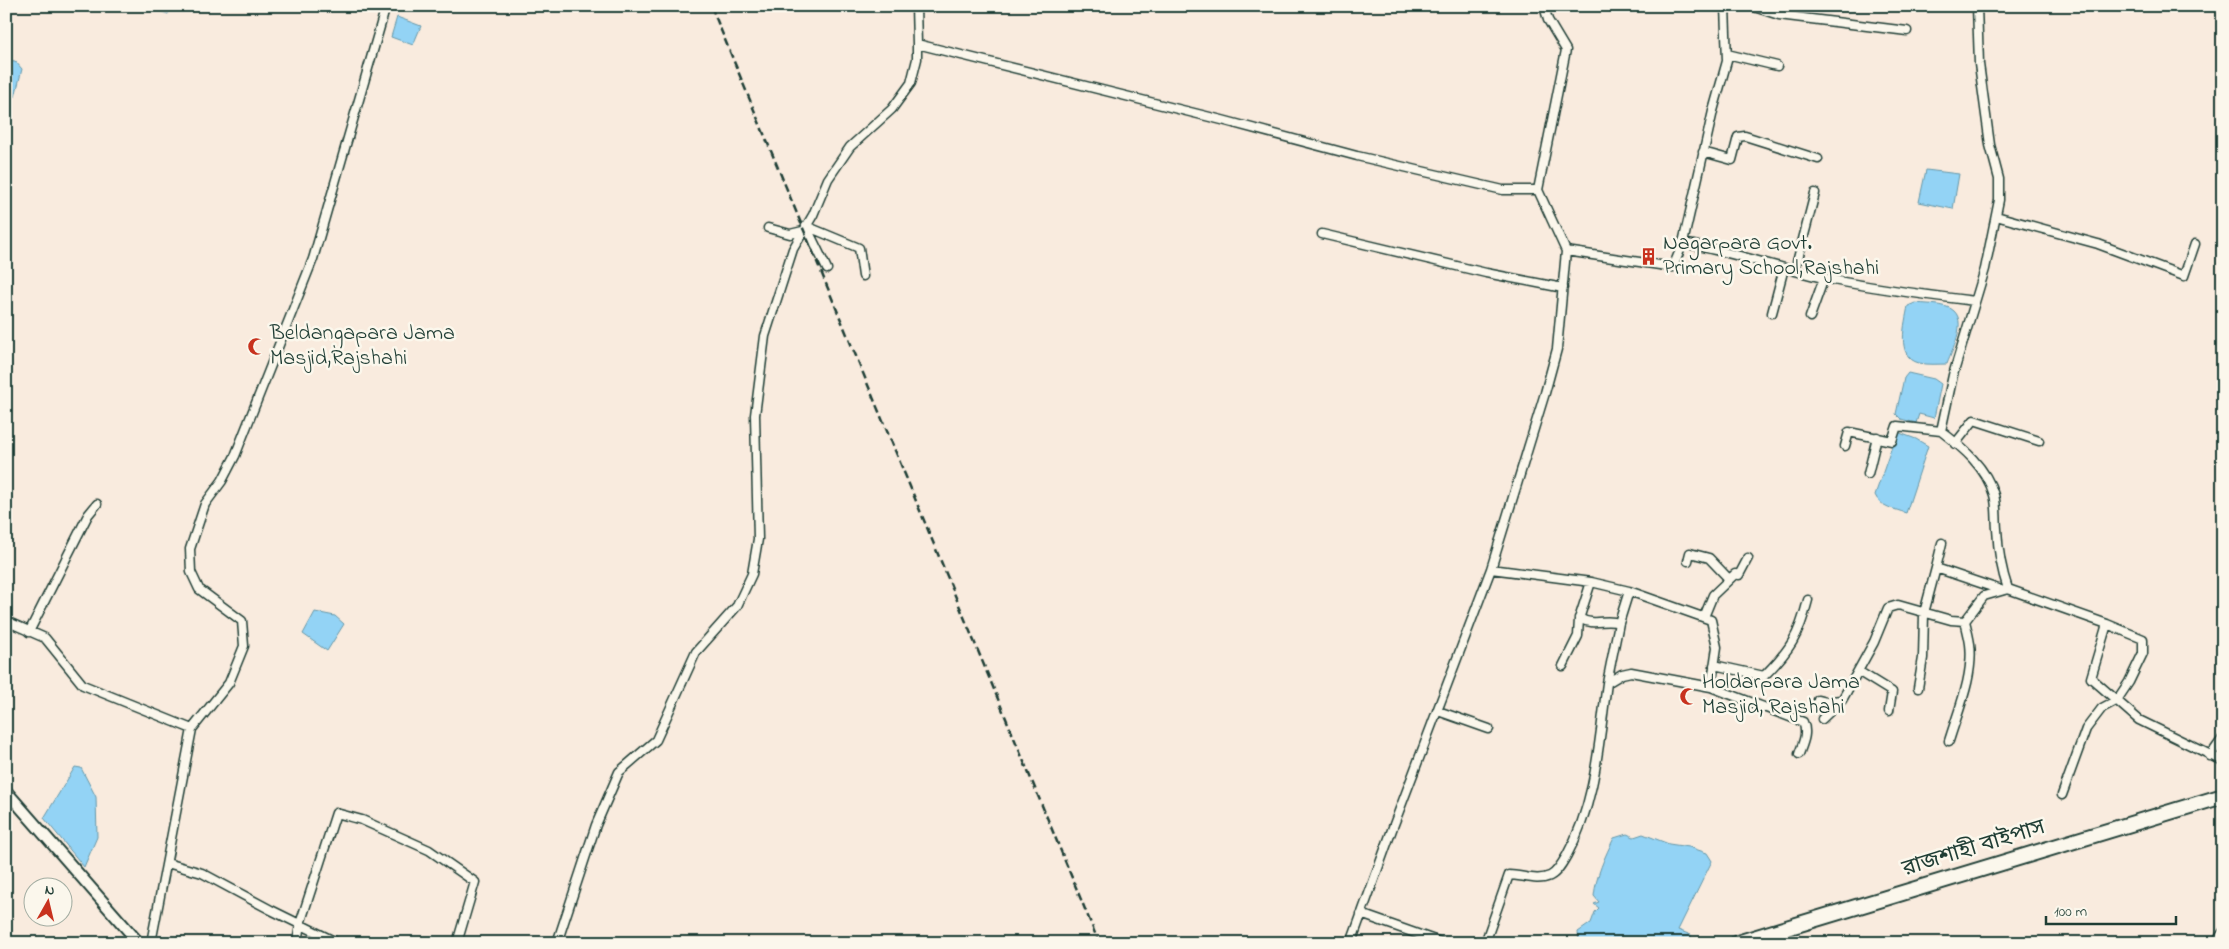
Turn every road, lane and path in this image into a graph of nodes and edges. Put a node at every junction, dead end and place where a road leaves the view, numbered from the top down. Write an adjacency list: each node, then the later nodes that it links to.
1 (386, 6): 68 (street)
2 (916, 6): 8 (street)
3 (1544, 6): 13 (street)
4 (1725, 6): 9 (street)
5 (1751, 6): 7 (street)
6 (1977, 6): 15 (street)
7 (1907, 31)
8 (917, 44): 13 (street); 17 (street)
9 (1727, 54): 10 (street); 11 (street)
10 (1777, 66)
11 (1703, 152): 12 (street); 19 (street)
12 (1818, 159)
13 (1538, 190): 21 (street)
14 (1815, 192): 24 (street)
15 (1996, 216): 20 (street); 28 (street)
16 (768, 228): 17 (street)
17 (805, 229): 23 (street); 25 (street); 87 (street)
18 (1322, 234): 27 (street)
19 (1683, 243): 21 (street); 22 (street)
20 (2195, 244)
21 (1566, 251): 27 (street)
22 (1784, 268): 24 (street); 29 (street)
23 (827, 269)
24 (1795, 270): 26 (street)
25 (863, 276)
26 (1824, 278): 28 (street); 30 (street)
27 (1563, 288): 42 (street)
28 (1975, 301): 31 (street)
29 (1772, 313)
30 (1810, 317)
31 (1941, 432): 32 (street); 34 (street)
32 (1877, 437): 35 (street); 36 (street)
33 (2039, 441): 34 (street)
34 (1956, 443): 45 (street)
35 (1846, 446)
36 (1868, 474)
37 (98, 504): 55 (street)
38 (1942, 543): 41 (street)
39 (1748, 558): 43 (street)
40 (1688, 561): 43 (street)
41 (1936, 568): 45 (street); 48 (street)
42 (1491, 569): 44 (street); 65 (street)
43 (1729, 579): 49 (street)
44 (1591, 582): 46 (street); 50 (street)
45 (2004, 590): 52 (street); 54 (street)
46 (1629, 591): 49 (street); 53 (street)
47 (1808, 600): 56 (street)
48 (1924, 613): 52 (street); 58 (street); 61 (street)
49 (1704, 617): 56 (street)
50 (1579, 618): 53 (street); 57 (street)
51 (6, 621): 55 (street)
52 (1965, 621): 71 (street)
53 (1619, 623): 59 (street)
54 (2107, 624): 64 (street); 64 (street)
55 (29, 632): 68 (street)
56 (1714, 665): 60 (street)
57 (1563, 666)
58 (1858, 670): 63 (street); 66 (street)
59 (1607, 683): 60 (street); 90 (street)
60 (1711, 687): 72 (street)
61 (1918, 688)
62 (1818, 700): 63 (street)
63 (1842, 700): 67 (street)
64 (2117, 700): 73 (street); 76 (street)
65 (1438, 711): 69 (street); 79 (street)
66 (1889, 711)
67 (1822, 719)
68 (192, 729): 78 (street)
69 (1489, 729)
70 (2223, 738): 73 (street)
71 (1949, 740)
72 (1799, 754)
73 (2210, 756): 74 (street)
74 (2223, 761)
75 (6, 791): 82 (street)
76 (2062, 795)
77 (2223, 796): 91 (highway, রাজশাহী বাইপাস)
78 (166, 863): 80 (street); 83 (street)
79 (1361, 914): 88 (street); 89 (street)
80 (300, 924): 84 (street); 85 (street); 86 (street)
81 (2223, 932): 92 (street)
82 (139, 943)
83 (151, 943)
84 (297, 943)
85 (338, 943)
86 (457, 943)
87 (557, 943)
88 (1352, 943)
89 (1443, 943)
90 (1485, 943)
91 (1737, 943)
92 (2216, 943)

